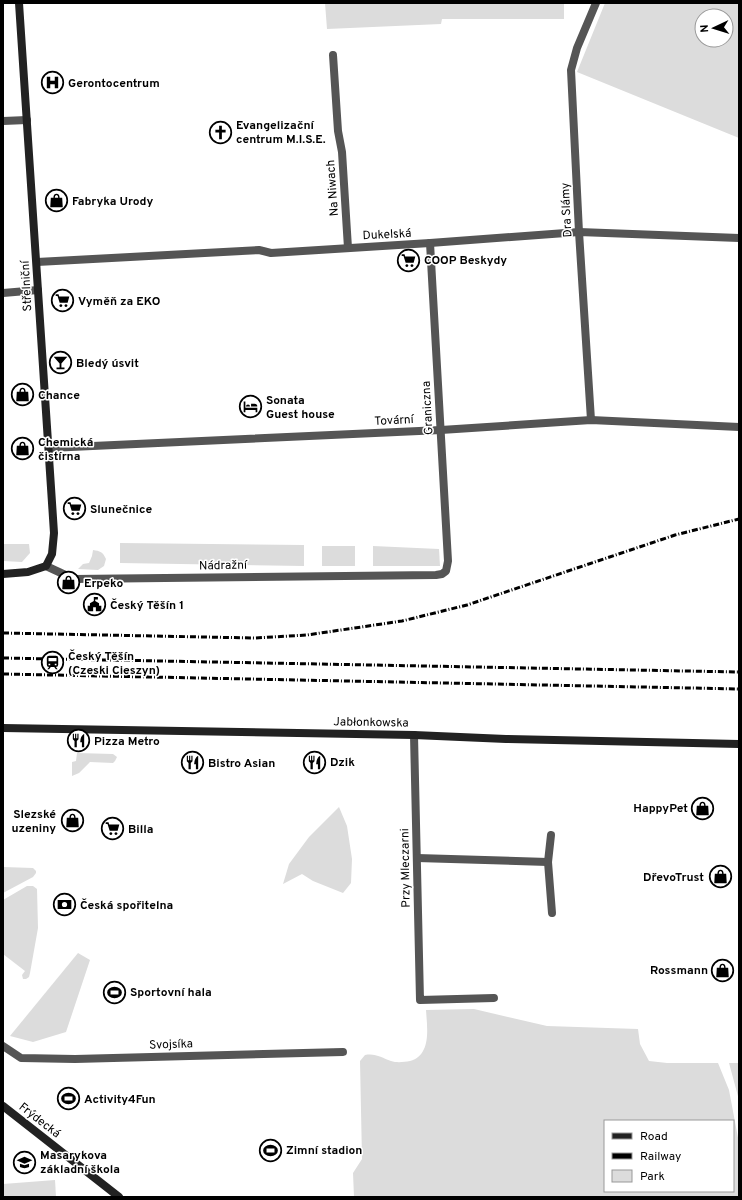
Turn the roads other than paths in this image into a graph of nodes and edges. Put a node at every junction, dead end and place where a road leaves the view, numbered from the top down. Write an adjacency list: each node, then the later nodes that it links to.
1 (19, 3): 4 (main road, Střelniční)
2 (596, 3): 6 (street, Dra Slámy)
3 (333, 55): 9 (street, Na Niwach)
4 (27, 120): 5 (street); 10 (main road, Střelniční)
5 (3, 121)
6 (579, 232): 7 (street, Dukelská); 8 (street, Dukelská); 13 (street, Dra Slámy)
7 (739, 238)
8 (430, 243): 9 (street, Dukelská); 15 (street, Graniczna)
9 (348, 248): 10 (street, Dukelská)
10 (37, 262): 11 (main road, Střelniční)
11 (38, 290): 12 (street); 16 (main road, Střelniční)
12 (3, 293)
13 (591, 420): 14 (street, Tovární); 15 (street, Tovární)
14 (739, 427)
15 (440, 430): 16 (street, Tovární); 18 (street, Graniczna)
16 (49, 448): 17 (main road, Střelniční)
17 (46, 566): 18 (street, Nádražní); 19 (main road)
18 (446, 571)
19 (3, 574)
20 (3, 728): 21 (main road, Jabłonkowska)
21 (414, 735): 22 (main road, Jabłonkowska); 24 (street, Przy Mleczarni)
22 (739, 744)
23 (551, 836): 25 (street)
24 (417, 858): 25 (street); 27 (street, Przy Mleczarni)
25 (548, 862): 26 (street)
26 (552, 913)
27 (494, 998)
28 (3, 1046): 29 (street, Svojsíka)
29 (343, 1052)
30 (3, 1106): 31 (main road, Frýdecká)
31 (119, 1197)

